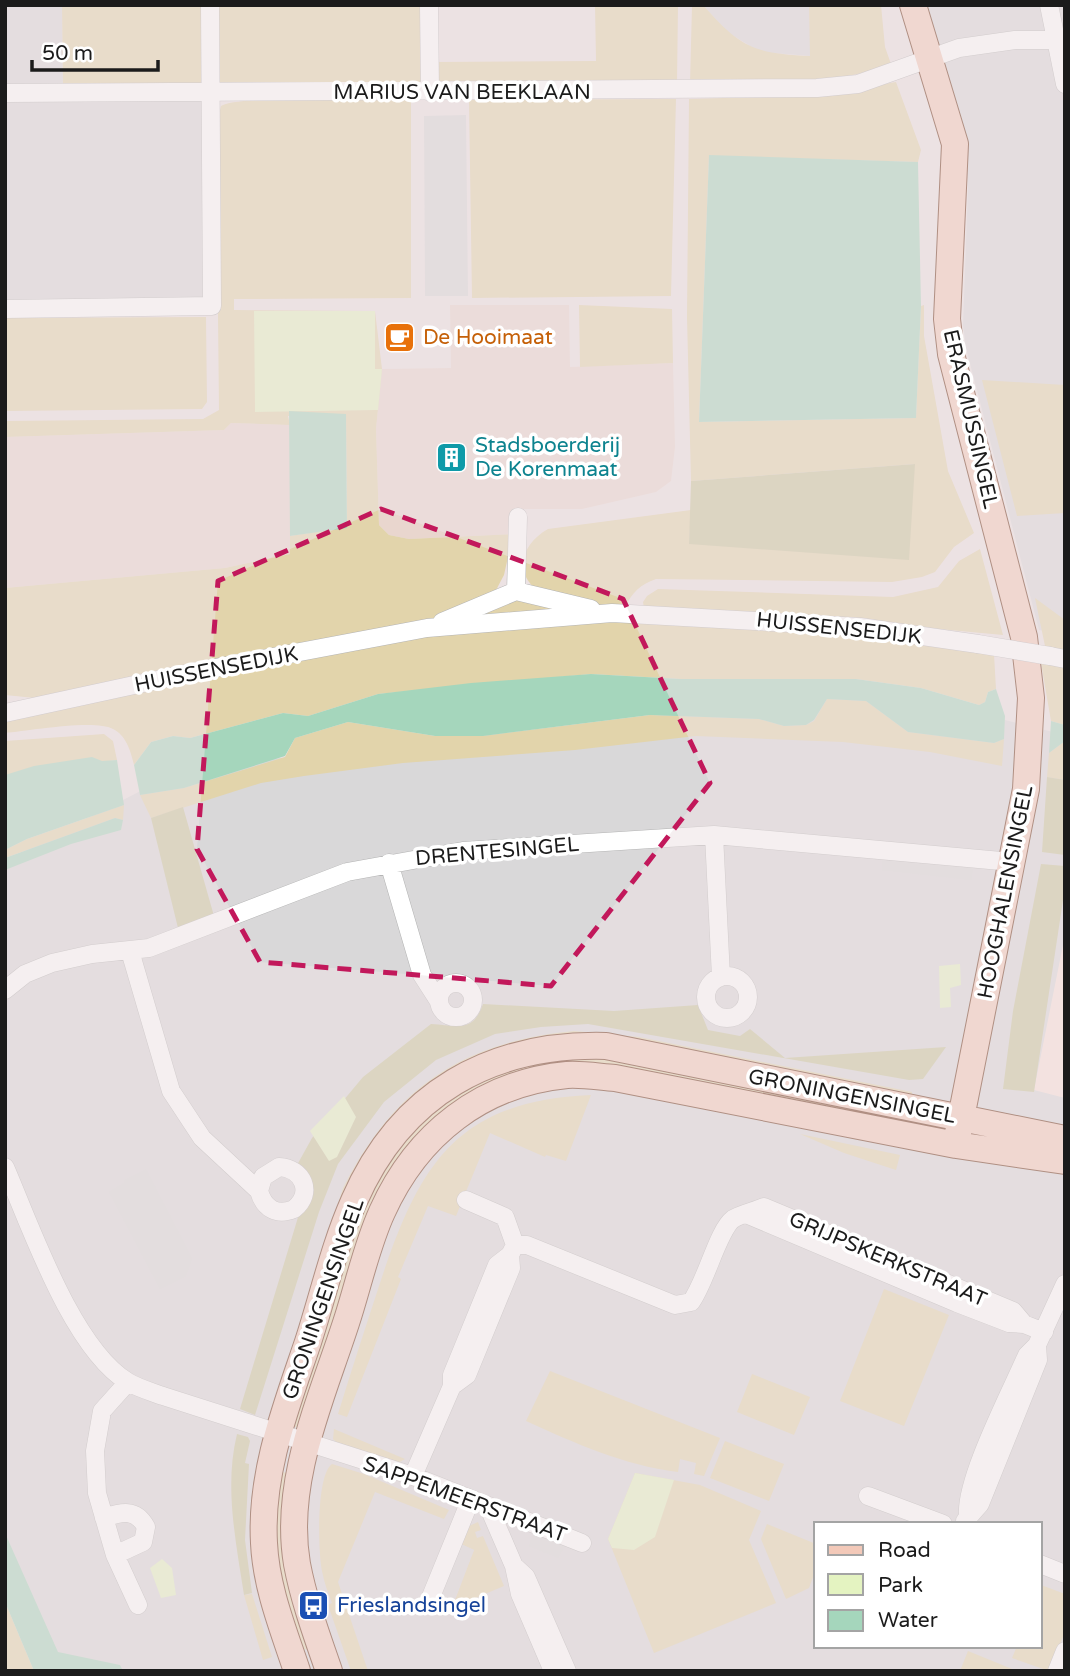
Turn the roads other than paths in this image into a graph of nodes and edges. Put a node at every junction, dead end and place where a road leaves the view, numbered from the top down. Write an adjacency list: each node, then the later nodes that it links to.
1 (210, 5): 11 (street)
2 (429, 5): 9 (street)
3 (899, 5): 7 (street, ERASMUSSINGEL)
4 (913, 5): 7 (street, ERASMUSSINGEL)
5 (1049, 5): 6 (street)
6 (1056, 40): 7 (street, MARIUS VAN BEEKLAAN); 8 (street)
7 (922, 61): 9 (street, MARIUS VAN BEEKLAAN); 17 (street, ERASMUSSINGEL)
8 (1065, 84)
9 (430, 92): 11 (street, MARIUS VAN BEEKLAAN)
10 (5, 93): 11 (street, MARIUS VAN BEEKLAAN)
11 (218, 93): 12 (street)
12 (5, 309)
13 (518, 517): 14 (street)
14 (516, 591): 15 (street, HUISSENSEDIJK); 16 (street, HUISSENSEDIJK)
15 (612, 613): 16 (street, HUISSENSEDIJK); 18 (street, HUISSENSEDIJK, bridge)
16 (427, 628): 19 (street, HUISSENSEDIJK)
17 (1024, 637): 21 (street, HOOGHALENSINGEL)
18 (1058, 657)
19 (5, 713)
20 (713, 835): 21 (street, DRENTESINGEL); 22 (street, DRENTESINGEL); 24 (street)
21 (1012, 862): 27 (street, HOOGHALENSINGEL)
22 (389, 863): 23 (street, DRENTESINGEL); 26 (street)
23 (130, 951): 25 (street, DRENTESINGEL); 32 (street)
24 (721, 976)
25 (5, 990)
26 (439, 1000)
27 (961, 1118): 28 (street, GRONINGENSINGEL); 29 (street, HOOGHALENSINGEL); 38 (street, GRONINGENSINGEL)
28 (1065, 1139)
29 (956, 1145): 30 (street, GRONINGENSINGEL); 39 (street, GRONINGENSINGEL)
30 (1065, 1161)
31 (5, 1167): 37 (street)
32 (259, 1191)
33 (466, 1200): 34 (street)
34 (512, 1250): 36 (street, GRIJPSKERKSTRAAT); 40 (street)
35 (1065, 1284): 36 (street)
36 (1040, 1339): 45 (street)
37 (128, 1382): 38 (street); 44 (street)
38 (278, 1433): 39 (street, SAPPEMEERSTRAAT); 56 (street, GRONINGENSINGEL)
39 (307, 1443): 40 (street, SAPPEMEERSTRAAT); 55 (street, GRONINGENSINGEL)
40 (413, 1476): 42 (street, SAPPEMEERSTRAAT)
41 (868, 1496): 46 (street)
42 (470, 1501): 43 (street, SAPPEMEERSTRAAT); 52 (street)
43 (489, 1508): 47 (street, SAPPEMEERSTRAAT); 50 (street)
44 (104, 1518): 48 (street); 48 (street)
45 (966, 1520)
46 (938, 1522)
47 (582, 1543)
48 (115, 1555): 53 (street)
49 (1042, 1565): 51 (street)
50 (514, 1566): 57 (street); 58 (street)
51 (1065, 1574)
52 (430, 1599)
53 (138, 1605)
54 (1065, 1651): 59 (street)
55 (328, 1670)
56 (297, 1671)
57 (553, 1671)
58 (567, 1671)
59 (1056, 1671)

